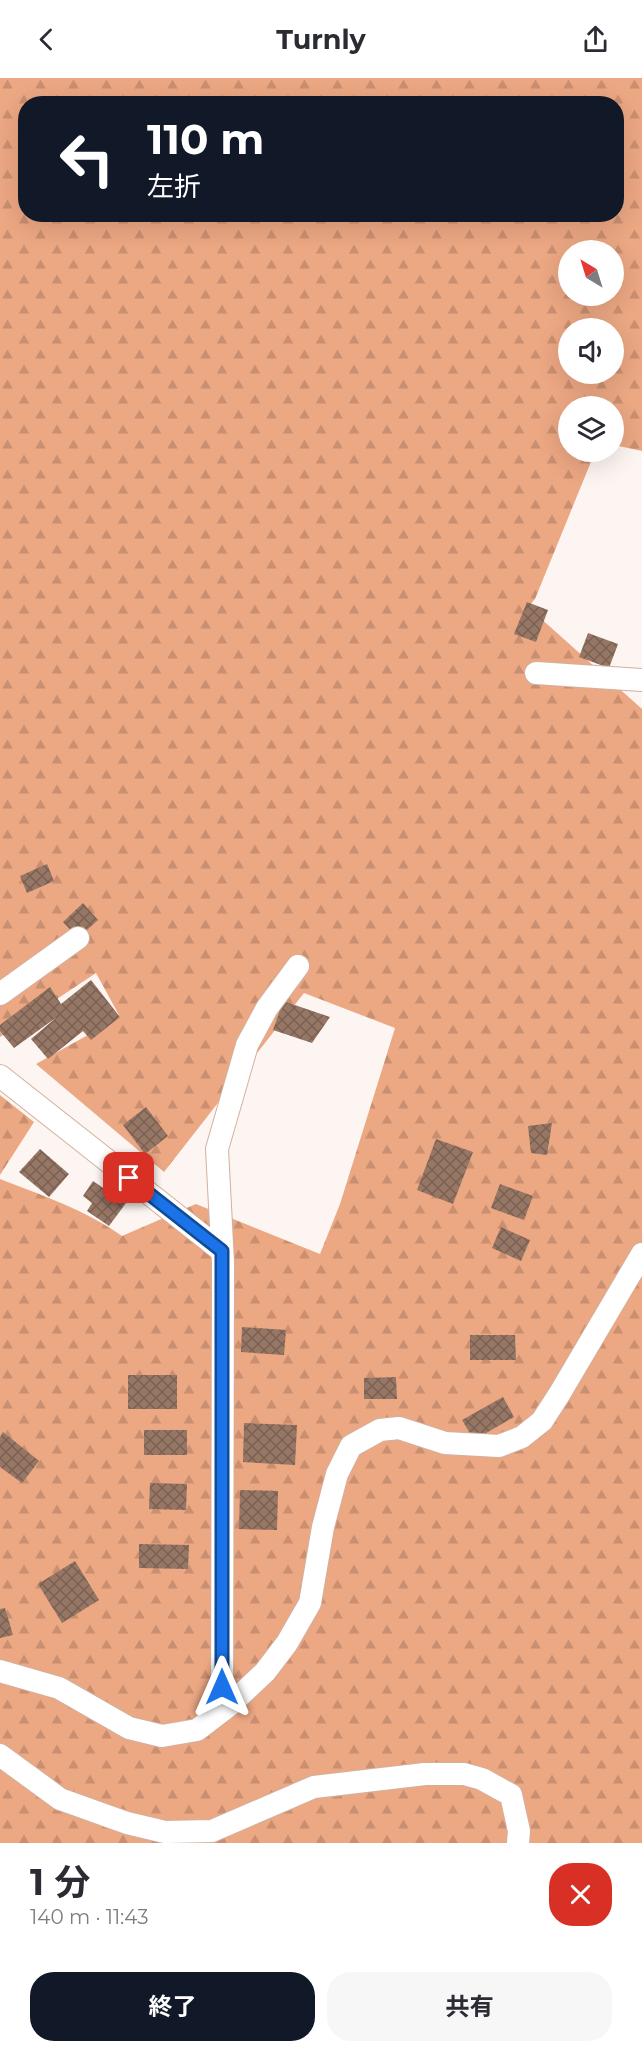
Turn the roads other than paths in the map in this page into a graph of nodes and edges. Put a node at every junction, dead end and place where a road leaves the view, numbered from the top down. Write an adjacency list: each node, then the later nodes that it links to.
1 (536, 673): 2 (street)
2 (642, 680)
3 (78, 938): 5 (street)
4 (298, 966): 7 (street)
5 (0, 994)
6 (0, 1076): 7 (street)
7 (222, 1251): 10 (street)
8 (642, 1254): 10 (street)
9 (0, 1671): 10 (street)
10 (222, 1710)
11 (0, 1755): 12 (street)
12 (518, 1843)

